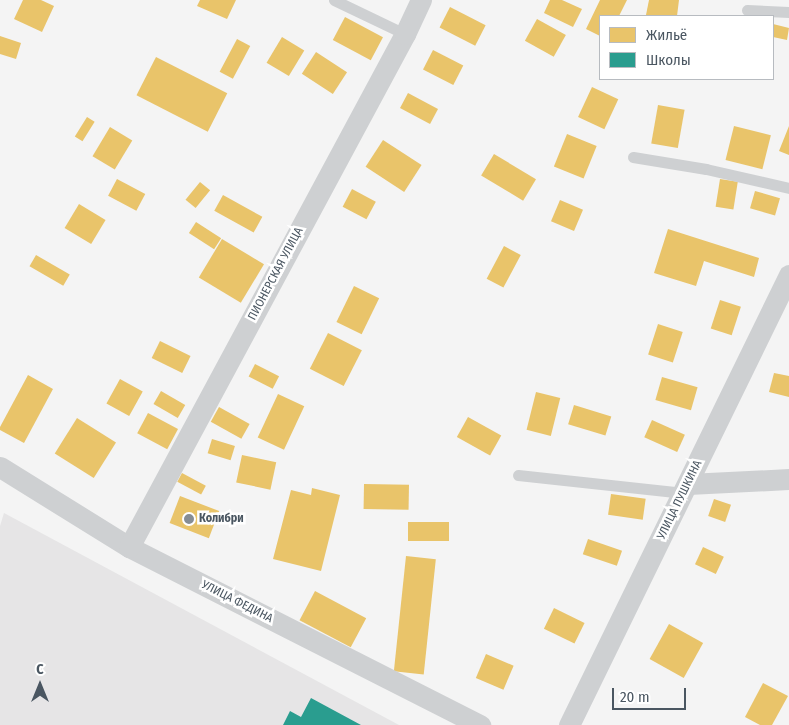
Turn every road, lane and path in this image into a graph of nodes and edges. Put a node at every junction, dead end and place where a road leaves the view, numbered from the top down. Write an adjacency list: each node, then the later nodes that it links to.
1 (334, 0): 5 (lane)
2 (420, 0): 5 (street, ПИОНЕРСКАЯ УЛИЦА)
3 (747, 10): 4 (lane)
4 (789, 12)
5 (405, 34): 13 (street, ПИОНЕРСКАЯ УЛИЦА)
6 (633, 157): 7 (lane)
7 (789, 188)
8 (789, 275): 12 (street, УЛИЦА ПУШКИНА)
9 (0, 467): 13 (street, УЛИЦА ФЕДИНА)
10 (518, 475): 12 (lane)
11 (789, 479): 12 (street)
12 (686, 489): 15 (street, УЛИЦА ПУШКИНА)
13 (129, 547): 14 (street, УЛИЦА ФЕДИНА)
14 (480, 725)
15 (569, 725)

